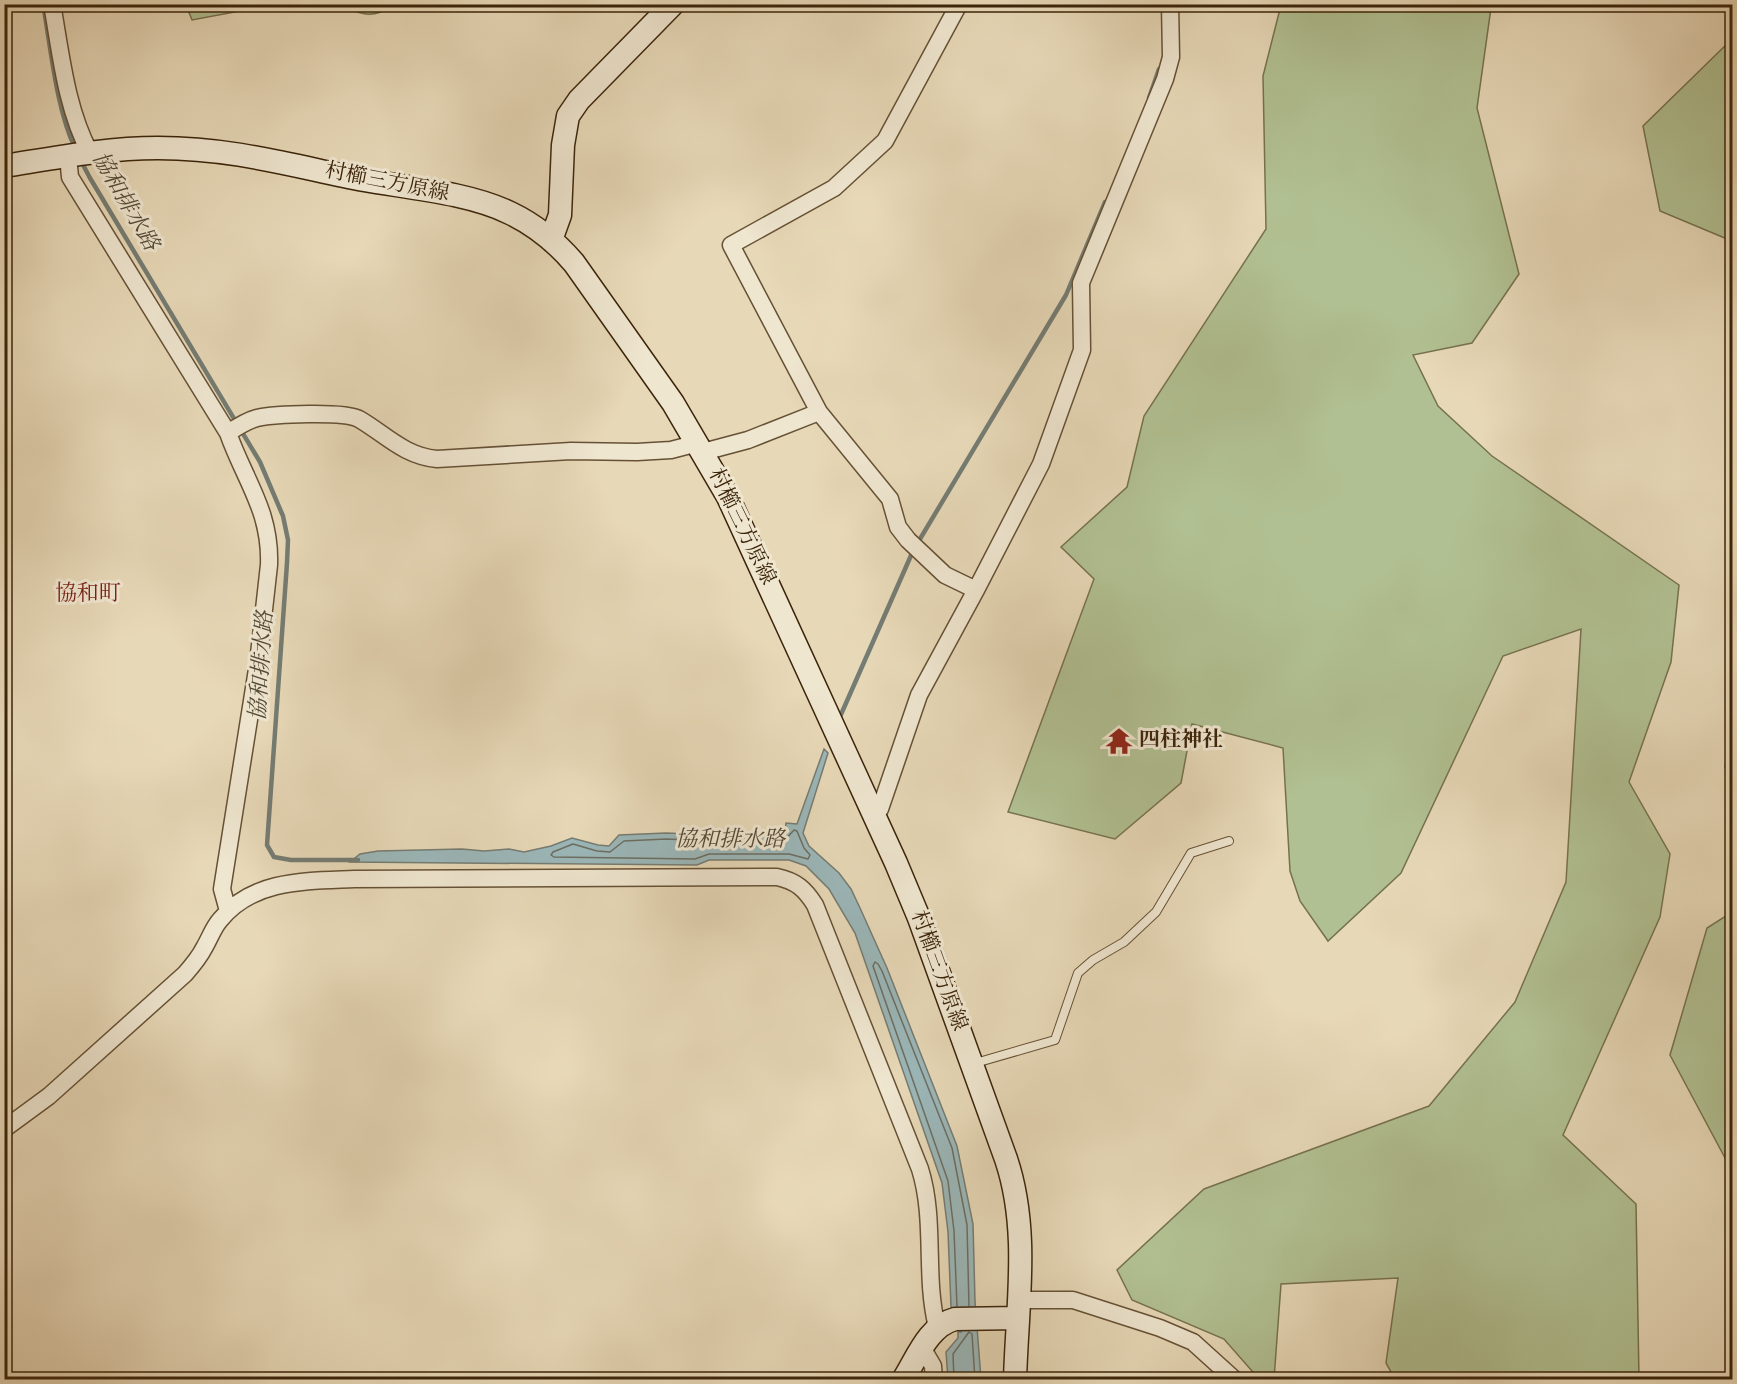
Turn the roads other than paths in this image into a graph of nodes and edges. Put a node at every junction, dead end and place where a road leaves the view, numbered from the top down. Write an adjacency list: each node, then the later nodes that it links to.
1 (52, 4): 5 (street)
2 (673, 4): 7 (main road)
3 (959, 4): 8 (street)
4 (1170, 4): 11 (street)
5 (79, 155): 6 (main road, 村櫛三方原線); 7 (main road, 村櫛三方原線); 9 (street)
6 (4, 166)
7 (551, 240): 10 (main road, 村櫛三方原線)
8 (819, 412): 10 (street); 11 (street)
9 (235, 429): 10 (street); 14 (street)
10 (700, 448): 12 (main road, 村櫛三方原線)
11 (976, 590): 12 (street)
12 (874, 814): 15 (main road, 村櫛三方原線)
13 (1229, 841): 15 (lane)
14 (228, 911): 16 (street); 18 (street)
15 (972, 1064): 17 (main road, 村櫛三方原線)
16 (4, 1129)
17 (1013, 1312): 18 (main road); 22 (main road, 村櫛三方原線); 23 (street)
18 (946, 1323): 19 (main road)
19 (923, 1349): 20 (main road); 21 (street)
20 (903, 1380)
21 (934, 1380)
22 (1015, 1380)
23 (1235, 1380)

